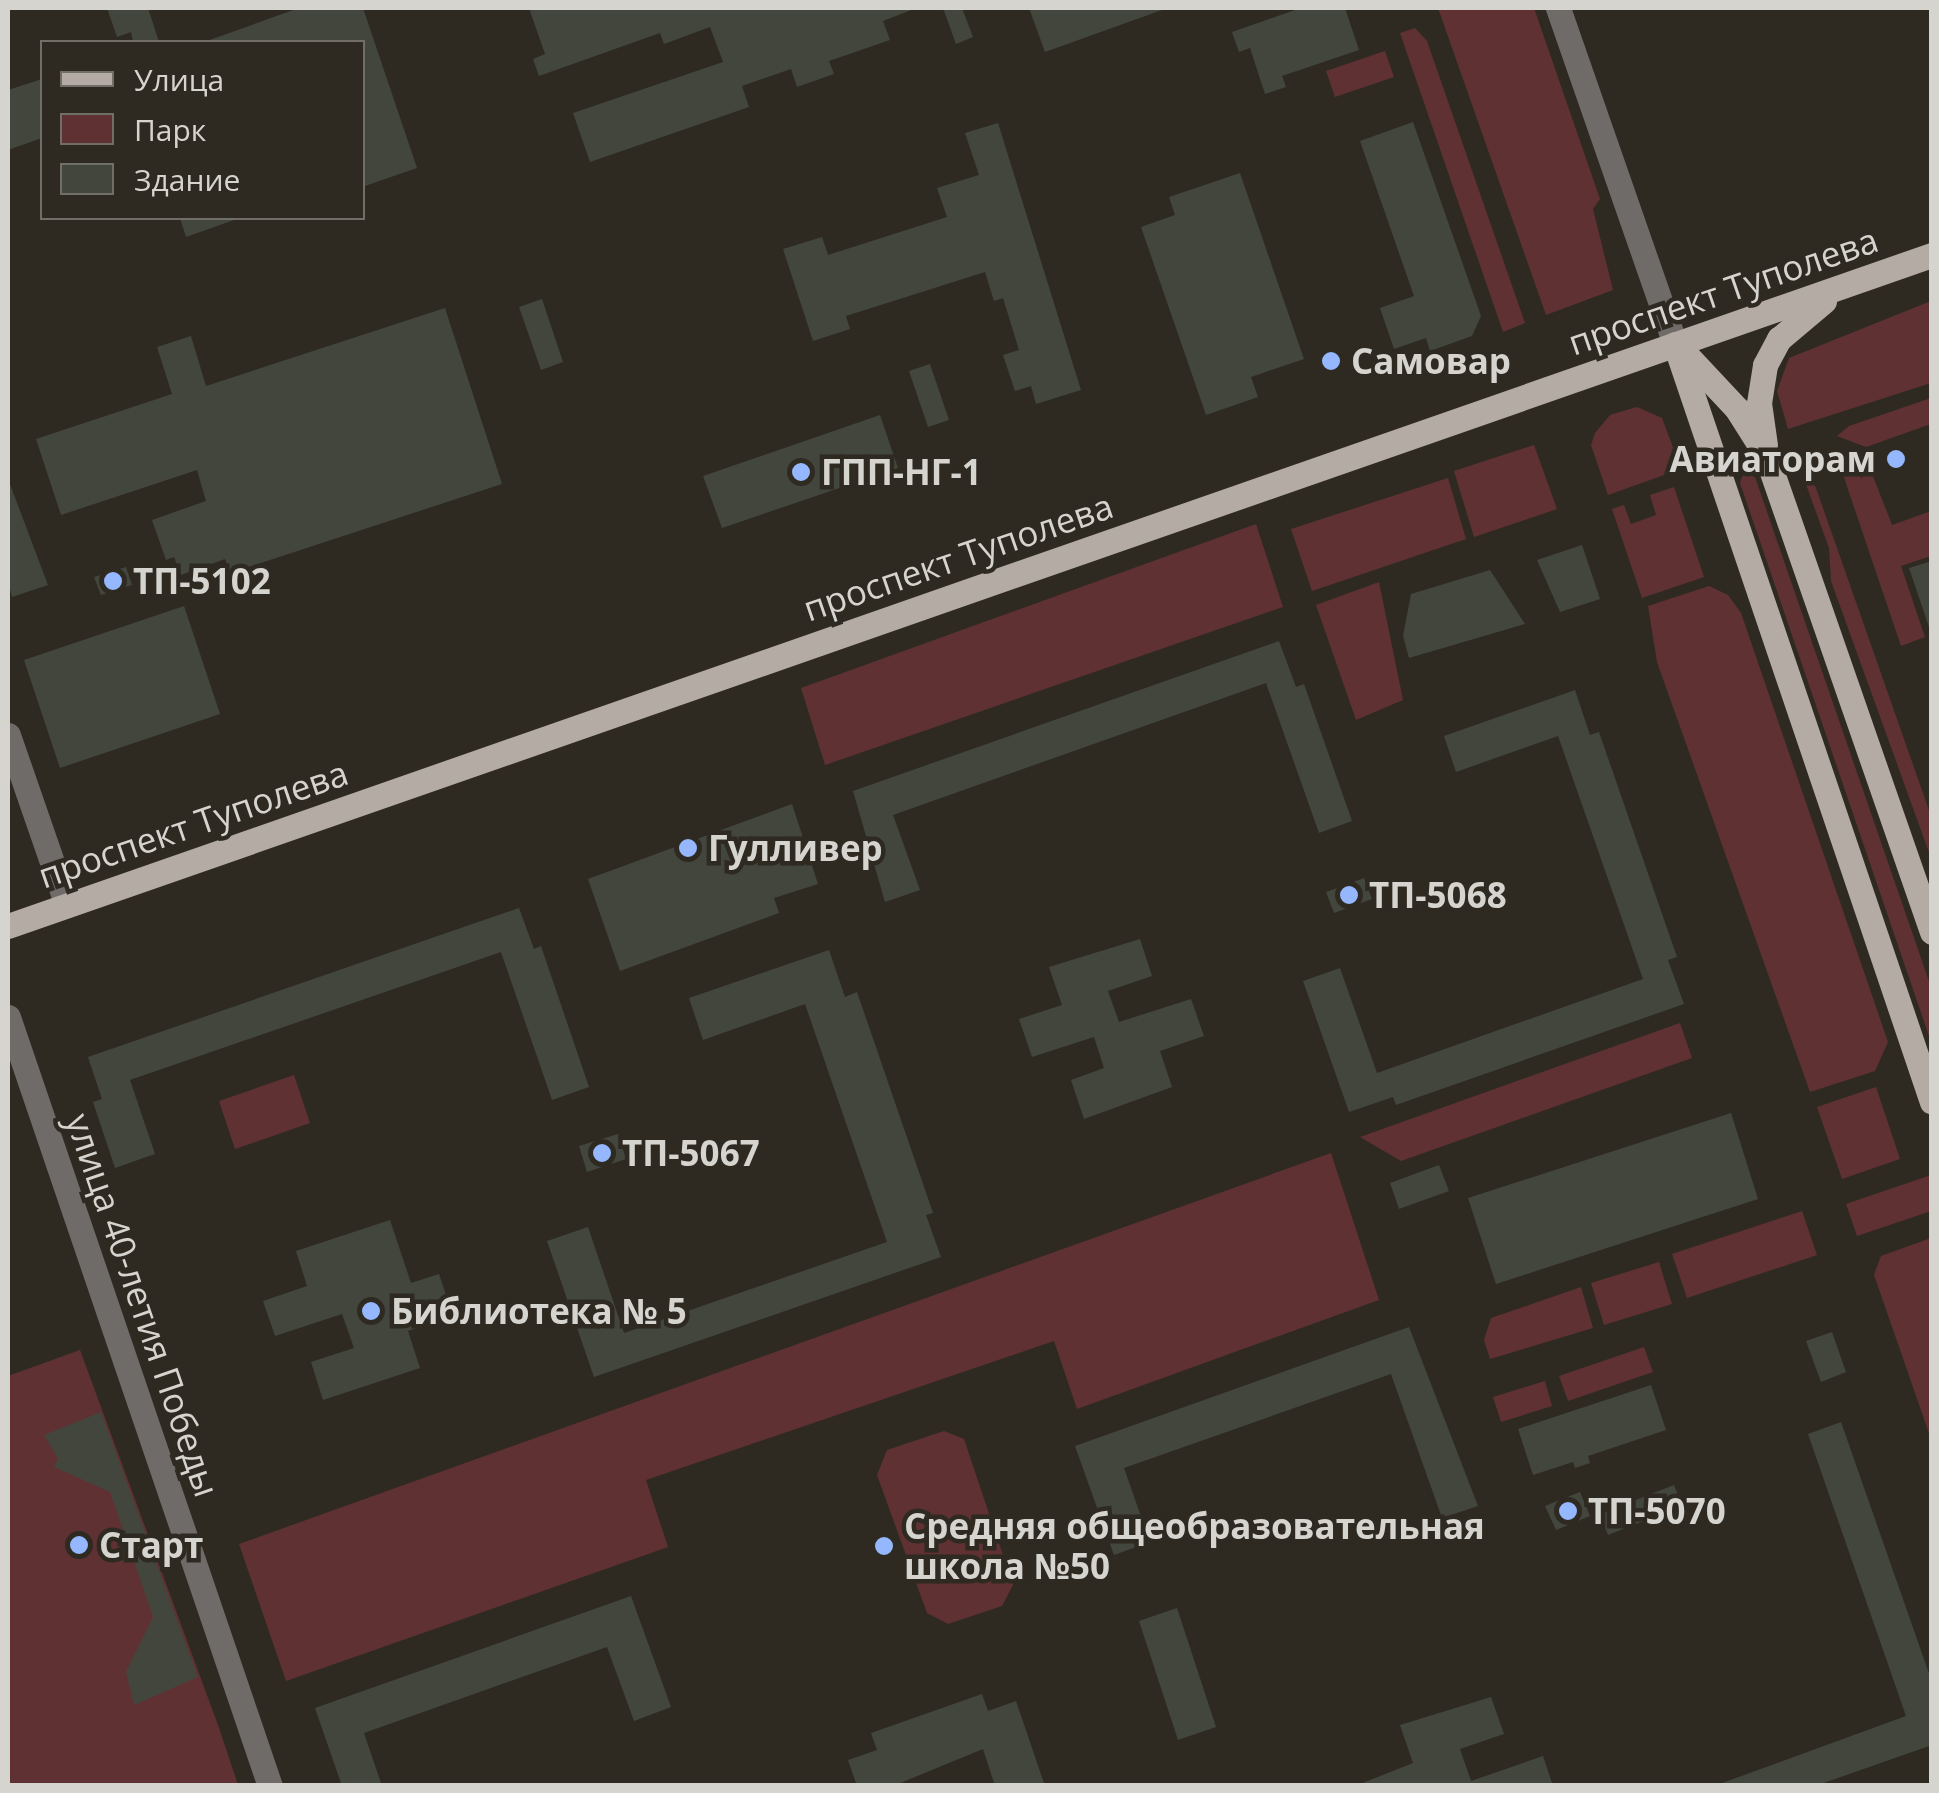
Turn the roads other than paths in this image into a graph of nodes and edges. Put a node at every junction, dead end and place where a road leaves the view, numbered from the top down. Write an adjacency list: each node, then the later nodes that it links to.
1 (1558, 8): 4 (street)
2 (1932, 255): 3 (main road, проспект Туполева)
3 (1846, 286): 4 (main road, проспект Туполева); 5 (main road)
4 (1675, 344): 5 (main road); 7 (main road, проспект Туполева); 11 (main road)
5 (1766, 455): 9 (main road)
6 (8, 735): 7 (street)
7 (67, 905): 8 (main road, проспект Туполева)
8 (8, 926)
9 (1932, 932)
10 (8, 1017): 12 (street, улица 40-летия Победы)
11 (1932, 1102)
12 (270, 1786)

